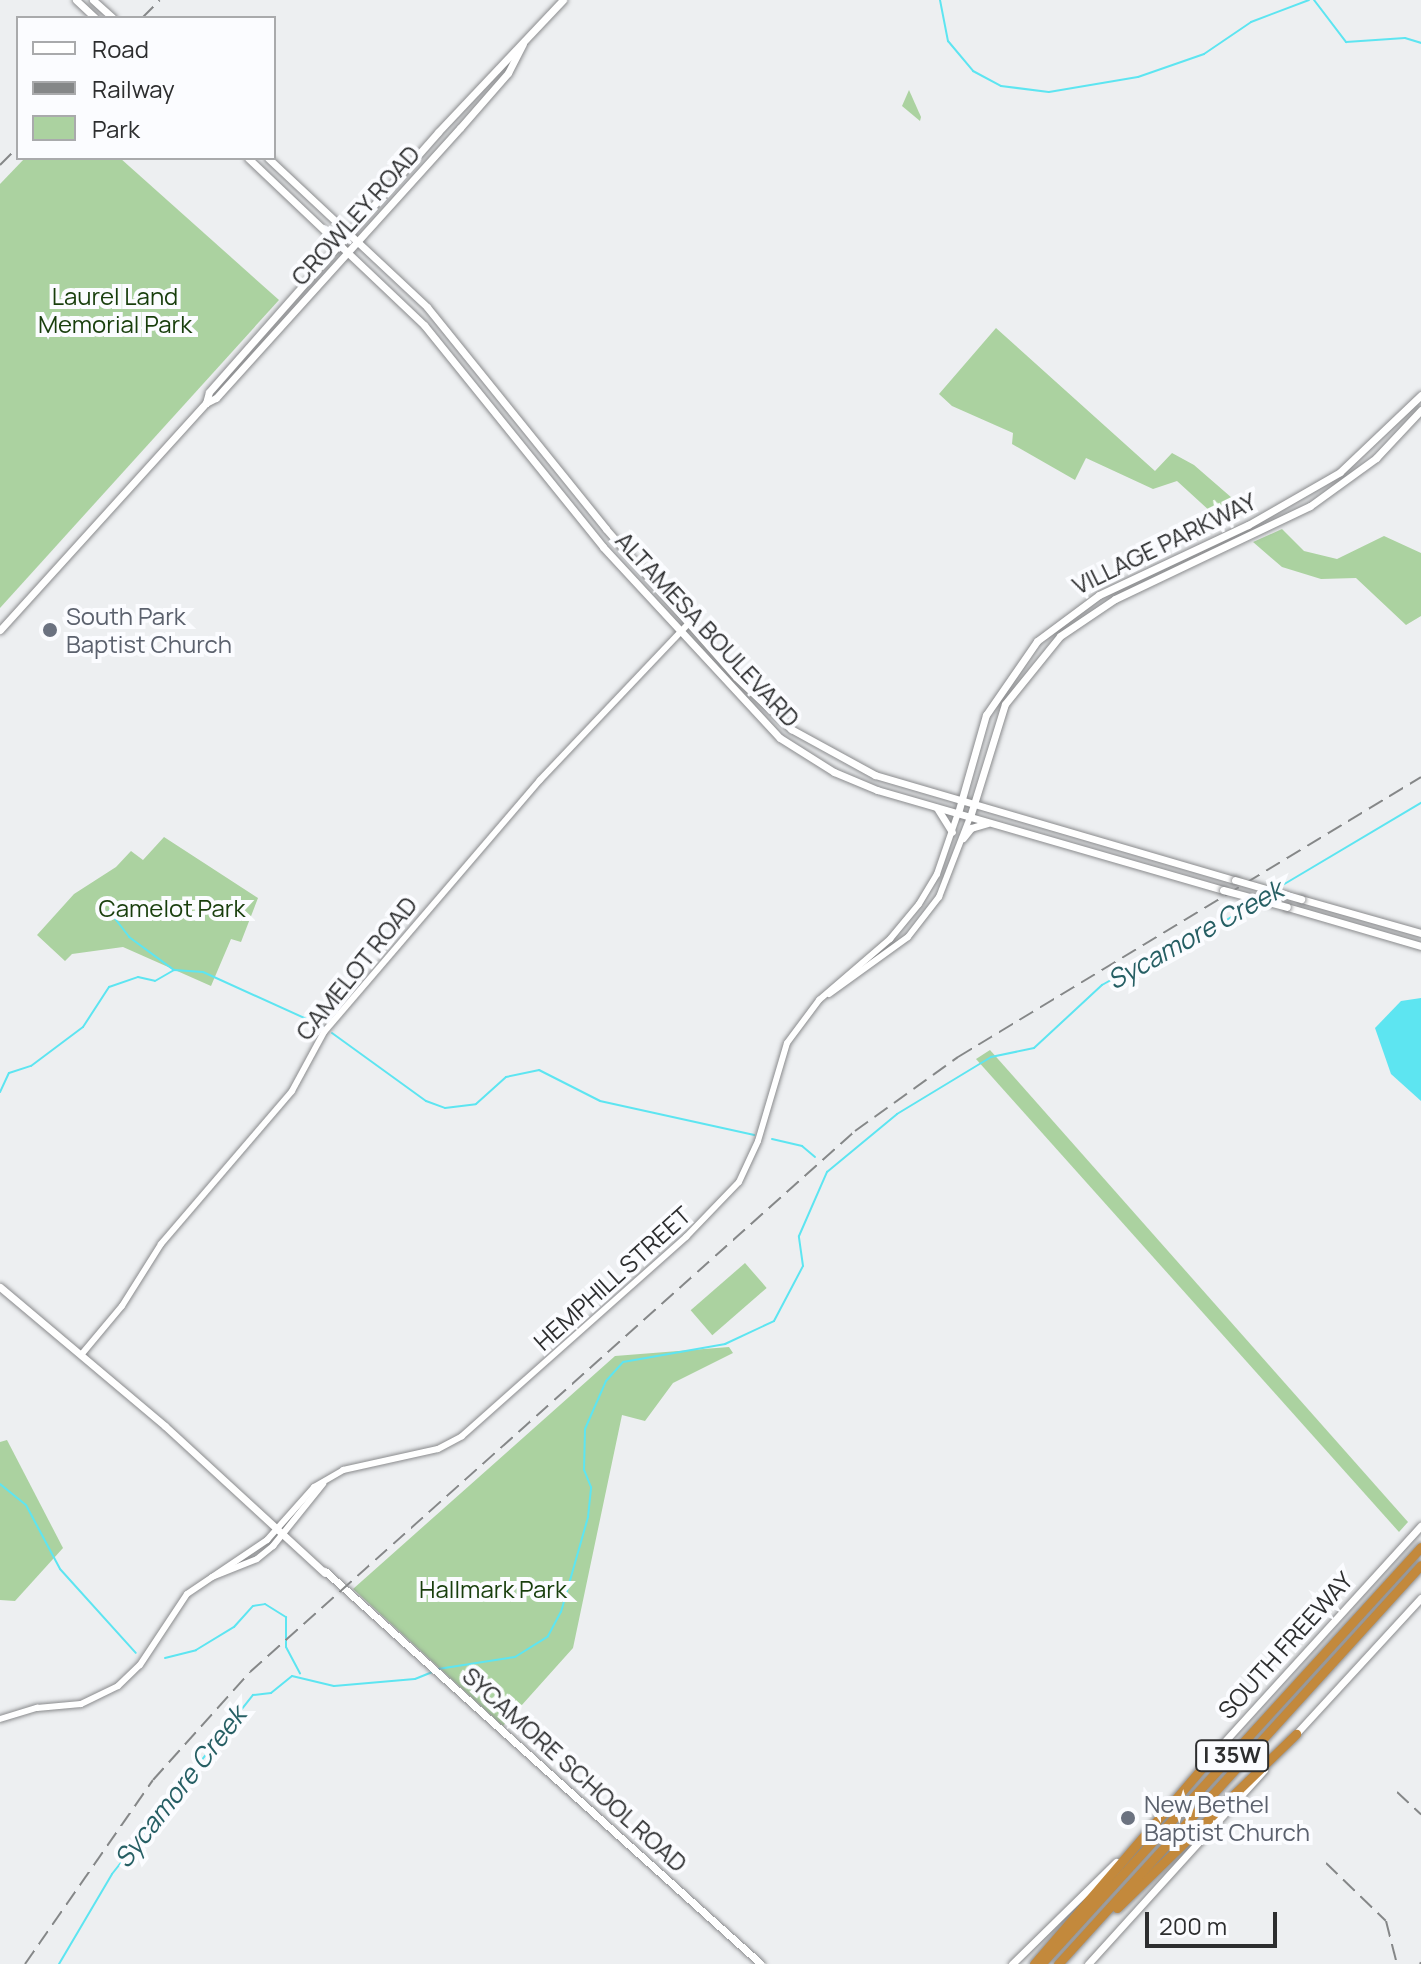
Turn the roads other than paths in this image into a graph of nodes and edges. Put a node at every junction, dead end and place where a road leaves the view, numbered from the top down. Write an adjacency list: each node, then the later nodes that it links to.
1 (76, 0): 4 (main road)
2 (93, 0): 5 (main road)
3 (563, 0): 6 (main road, CROWLEY ROAD)
4 (93, 16)
5 (111, 16)
6 (523, 44): 11 (main road, CROWLEY ROAD); 12 (main road, CROWLEY ROAD)
7 (250, 160): 10 (main road, ALTAMESA BOULEVARD)
8 (270, 160): 9 (main road, ALTAMESA BOULEVARD)
9 (277, 166): 10 (main road); 11 (main road, ALTAMESA BOULEVARD)
10 (265, 174): 13 (main road, ALTAMESA BOULEVARD)
11 (348, 234): 12 (main road, ALTAMESA BOULEVARD); 13 (main road, CROWLEY ROAD)
12 (358, 242): 14 (main road, CROWLEY ROAD); 15 (main road, ALTAMESA BOULEVARD)
13 (340, 244): 14 (main road, ALTAMESA BOULEVARD); 17 (main road, CROWLEY ROAD)
14 (349, 252): 16 (main road, ALTAMESA BOULEVARD); 18 (main road, CROWLEY ROAD)
15 (436, 318): 16 (main road); 22 (main road, ALTAMESA BOULEVARD)
16 (426, 327): 23 (main road, ALTAMESA BOULEVARD)
17 (248, 348): 18 (main road); 20 (main road, CROWLEY ROAD)
18 (244, 367): 20 (main road, CROWLEY ROAD)
19 (1421, 395): 27 (main road, VILLAGE PARKWAY)
20 (206, 403): 25 (main road, CROWLEY ROAD)
21 (1421, 410): 28 (main road, VILLAGE PARKWAY)
22 (554, 464): 23 (main road); 24 (main road, ALTAMESA BOULEVARD)
23 (543, 473): 26 (main road, ALTAMESA BOULEVARD)
24 (688, 624): 26 (street, CAMELOT ROAD); 30 (main road, ALTAMESA BOULEVARD)
25 (0, 630)
26 (679, 631): 32 (main road, ALTAMESA BOULEVARD); 47 (street, CAMELOT ROAD)
27 (1006, 681): 28 (main road); 30 (main road, VILLAGE PARKWAY)
28 (1016, 687): 29 (main road, VILLAGE PARKWAY)
29 (980, 781): 31 (main road, VILLAGE PARKWAY); 33 (main road)
30 (962, 798): 31 (main road, ALTAMESA BOULEVARD); 34 (main road, VILLAGE PARKWAY)
31 (974, 802): 33 (main road, ALTAMESA BOULEVARD); 35 (main road, VILLAGE PARKWAY)
32 (935, 807): 34 (main road, ALTAMESA BOULEVARD); 38 (main road)
33 (998, 809): 37 (main road, ALTAMESA BOULEVARD)
34 (958, 813): 35 (main road, ALTAMESA BOULEVARD); 38 (street, HEMPHILL STREET)
35 (970, 817): 36 (main road, ALTAMESA BOULEVARD); 39 (street, HEMPHILL STREET)
36 (991, 823): 39 (main road); 40 (main road, ALTAMESA BOULEVARD)
37 (1067, 830): 40 (main road); 43 (main road, ALTAMESA BOULEVARD, bridge)
38 (952, 832): 41 (street, HEMPHILL STREET)
39 (963, 838): 42 (street, HEMPHILL STREET)
40 (1064, 844): 44 (main road, ALTAMESA BOULEVARD, bridge)
41 (919, 904): 42 (street); 45 (street, HEMPHILL STREET)
42 (929, 910): 45 (street, HEMPHILL STREET)
43 (1421, 933)
44 (1421, 946)
45 (819, 1000): 49 (street, HEMPHILL STREET)
46 (0, 1287): 47 (main road, SYCAMORE SCHOOL ROAD)
47 (81, 1355): 49 (main road, SYCAMORE SCHOOL ROAD)
48 (1421, 1526): 55 (main road, SOUTH FREEWAY)
49 (280, 1531): 53 (street, HEMPHILL STREET); 57 (main road, SYCAMORE SCHOOL ROAD)
50 (1421, 1547): 60 (highway, SOUTH FREEWAY / I 35W)
51 (1421, 1565): 56 (highway, SOUTH FREEWAY / I 35W)
52 (1421, 1598): 54 (main road)
53 (0, 1719)
54 (1296, 1734): 56 (highway); 62 (main road)
55 (1218, 1749): 58 (main road, SOUTH FREEWAY); 59 (highway)
56 (1086, 1933): 61 (highway, SOUTH FREEWAY / I 35W)
57 (761, 1964)
58 (1012, 1964)
59 (1034, 1964)
60 (1041, 1964)
61 (1058, 1964)
62 (1088, 1964)

